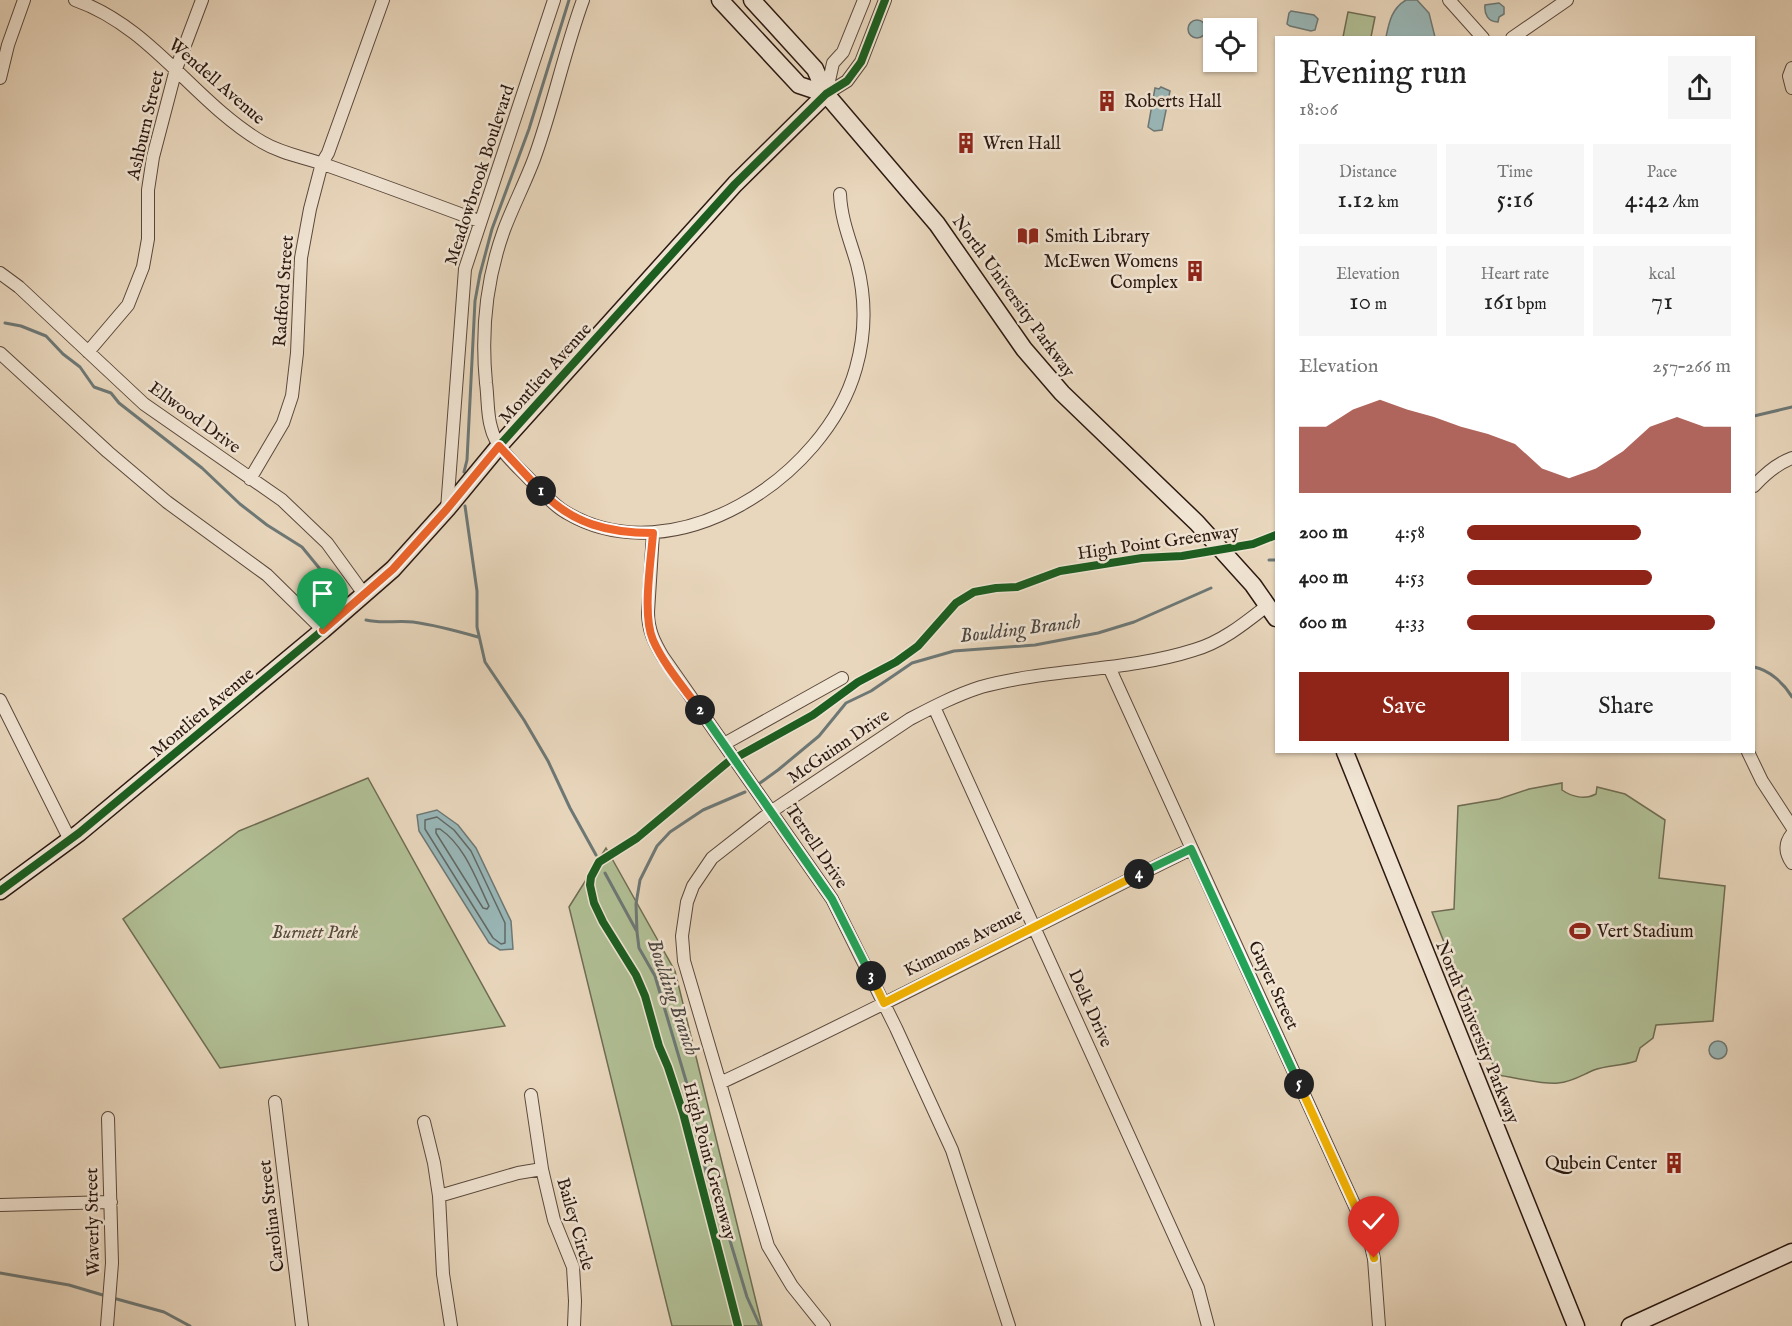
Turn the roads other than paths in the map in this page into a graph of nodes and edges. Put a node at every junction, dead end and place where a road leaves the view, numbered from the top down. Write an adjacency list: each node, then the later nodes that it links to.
1 (24, 0): 17 (street)
2 (75, 0): 16 (street, Wendell Avenue)
3 (202, 0): 16 (street, Ashburn Street)
4 (383, 0): 20 (street, Radford Street)
5 (554, 0): 22 (street, Meadowbrook Boulevard)
6 (583, 0): 26 (street)
7 (720, 0): 19 (main road, North University Parkway)
8 (752, 0): 19 (main road, North University Parkway)
9 (864, 0): 19 (street)
10 (885, 0): 19 (street)
11 (1449, 0): 13 (street)
12 (1567, 0): 14 (street)
13 (1481, 36)
14 (1515, 36)
15 (1792, 68): 18 (street)
16 (176, 69): 20 (street, Wendell Avenue); 24 (street, Ashburn Street)
17 (0, 78)
18 (1792, 88)
19 (826, 94): 26 (main road, Montlieu Avenue); 33 (main road, North University Parkway)
20 (322, 163): 22 (street, Wendell Avenue); 28 (street, Radford Street)
21 (840, 194): 31 (street)
22 (479, 221): 30 (street, Meadowbrook Boulevard)
23 (0, 273): 24 (street, Ellwood Drive)
24 (88, 352): 28 (street, Ellwood Drive)
25 (0, 353): 34 (street)
26 (499, 446): 30 (main road, Montlieu Avenue); 31 (street)
27 (1792, 458): 29 (street)
28 (250, 479): 32 (street, Ellwood Drive)
29 (1755, 485)
30 (447, 509): 32 (main road, Montlieu Avenue)
31 (653, 533): 39 (street, Terrell Drive)
32 (364, 594): 34 (main road, Montlieu Avenue)
33 (1272, 612): 35 (street, McGuinn Drive)
34 (323, 630): 45 (main road, Montlieu Avenue)
35 (1109, 667): 38 (street, McGuinn Drive); 46 (street, Guyer Street)
36 (842, 678): 39 (street)
37 (0, 700): 45 (street)
38 (934, 707): 42 (street, McGuinn Drive); 49 (street, Delk Drive)
39 (724, 744): 42 (street, Terrell Drive)
40 (1345, 753): 69 (main road, North University Parkway)
41 (1748, 753): 43 (street)
42 (772, 811): 50 (street, Terrell Drive); 51 (street, McGuinn Drive)
43 (1792, 827)
44 (1792, 834): 47 (street)
45 (70, 840): 48 (main road, Montlieu Avenue)
46 (1191, 849): 49 (street, Kimmons Avenue); 68 (street, Guyer Street)
47 (1792, 863)
48 (0, 891)
49 (1034, 926): 50 (street, Kimmons Avenue); 67 (street, Delk Drive)
50 (884, 1003): 51 (street, Kimmons Avenue); 66 (street, Terrell Drive)
51 (720, 1083): 65 (street, McGuinn Drive)
52 (531, 1095): 56 (street, Bailey Circle)
53 (275, 1102): 62 (street, Carolina Street)
54 (108, 1118): 58 (street, Waverly Street)
55 (424, 1122): 57 (street)
56 (542, 1168): 57 (street, Bailey Circle); 64 (street, Bailey Circle)
57 (439, 1196): 63 (street)
58 (111, 1202): 59 (street); 61 (street, Waverly Street)
59 (0, 1205)
60 (1792, 1252): 70 (main road)
61 (107, 1326)
62 (302, 1326)
63 (451, 1326)
64 (574, 1326)
65 (824, 1326)
66 (1008, 1326)
67 (1208, 1326)
68 (1379, 1326)
69 (1576, 1326)
70 (1630, 1326)

